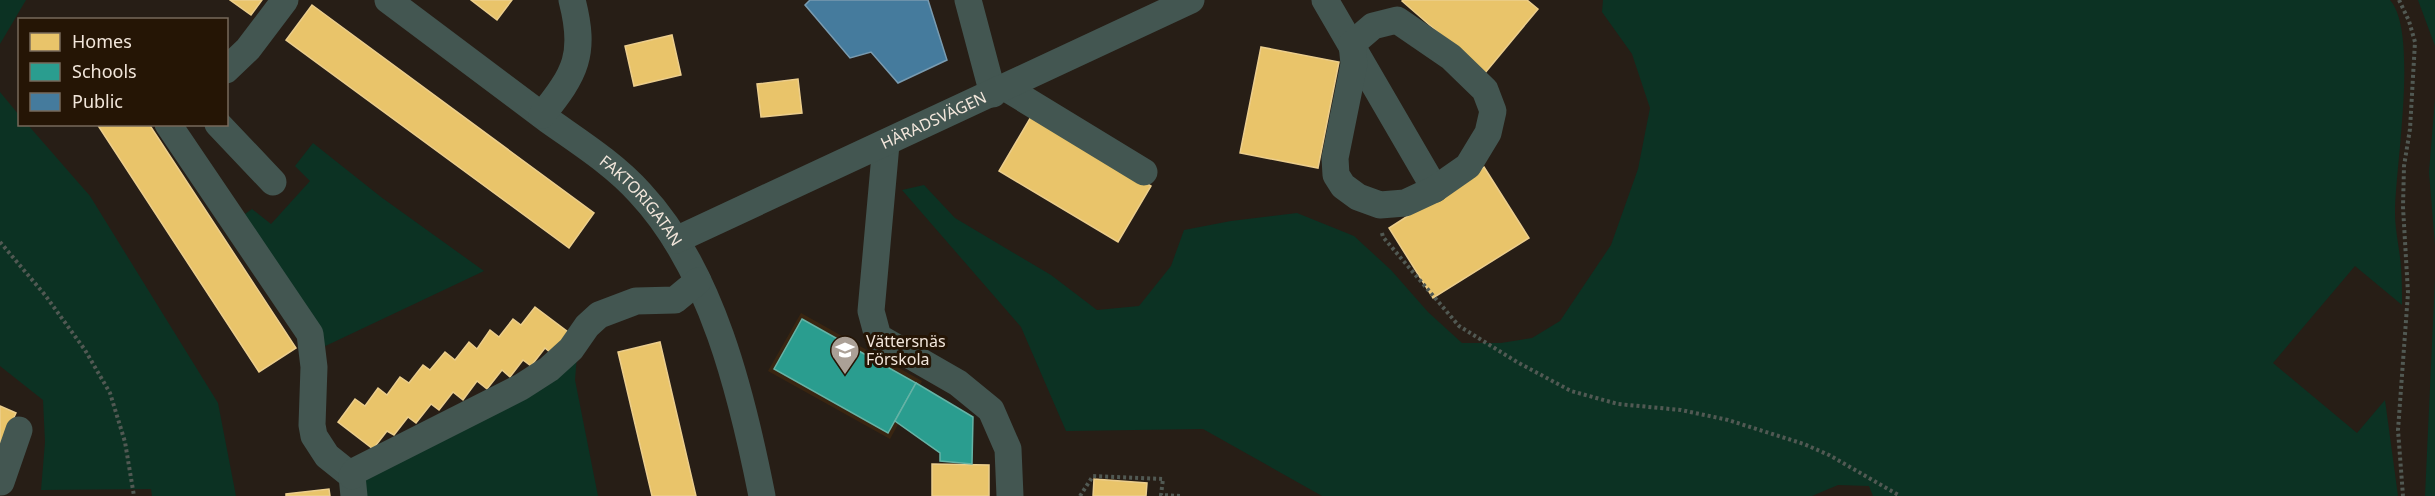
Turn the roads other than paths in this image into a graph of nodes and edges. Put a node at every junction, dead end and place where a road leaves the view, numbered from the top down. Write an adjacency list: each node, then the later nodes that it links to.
1 (285, 0): 8 (street)
2 (388, 0): 10 (street, FAKTORIGATAN)
3 (572, 0): 10 (street)
4 (968, 0): 9 (street)
5 (1191, 0): 9 (street, HÄRADSVÄGEN)
6 (1325, 0): 7 (street)
7 (1352, 44): 16 (street); 16 (street); 16 (street)
8 (228, 68)
9 (1000, 91): 13 (street, HÄRADSVÄGEN); 14 (street)
10 (542, 115): 17 (street, FAKTORIGATAN)
11 (169, 126): 21 (street)
12 (220, 126): 15 (street)
13 (886, 144): 17 (street, HÄRADSVÄGEN); 23 (street)
14 (1144, 172)
15 (273, 182)
16 (1435, 189)
17 (676, 240): 18 (street, FAKTORIGATAN)
18 (698, 281): 21 (street); 22 (street, FAKTORIGATAN)
19 (19, 430): 20 (street)
20 (0, 484)
21 (353, 486)
22 (762, 496)
23 (1010, 496)

